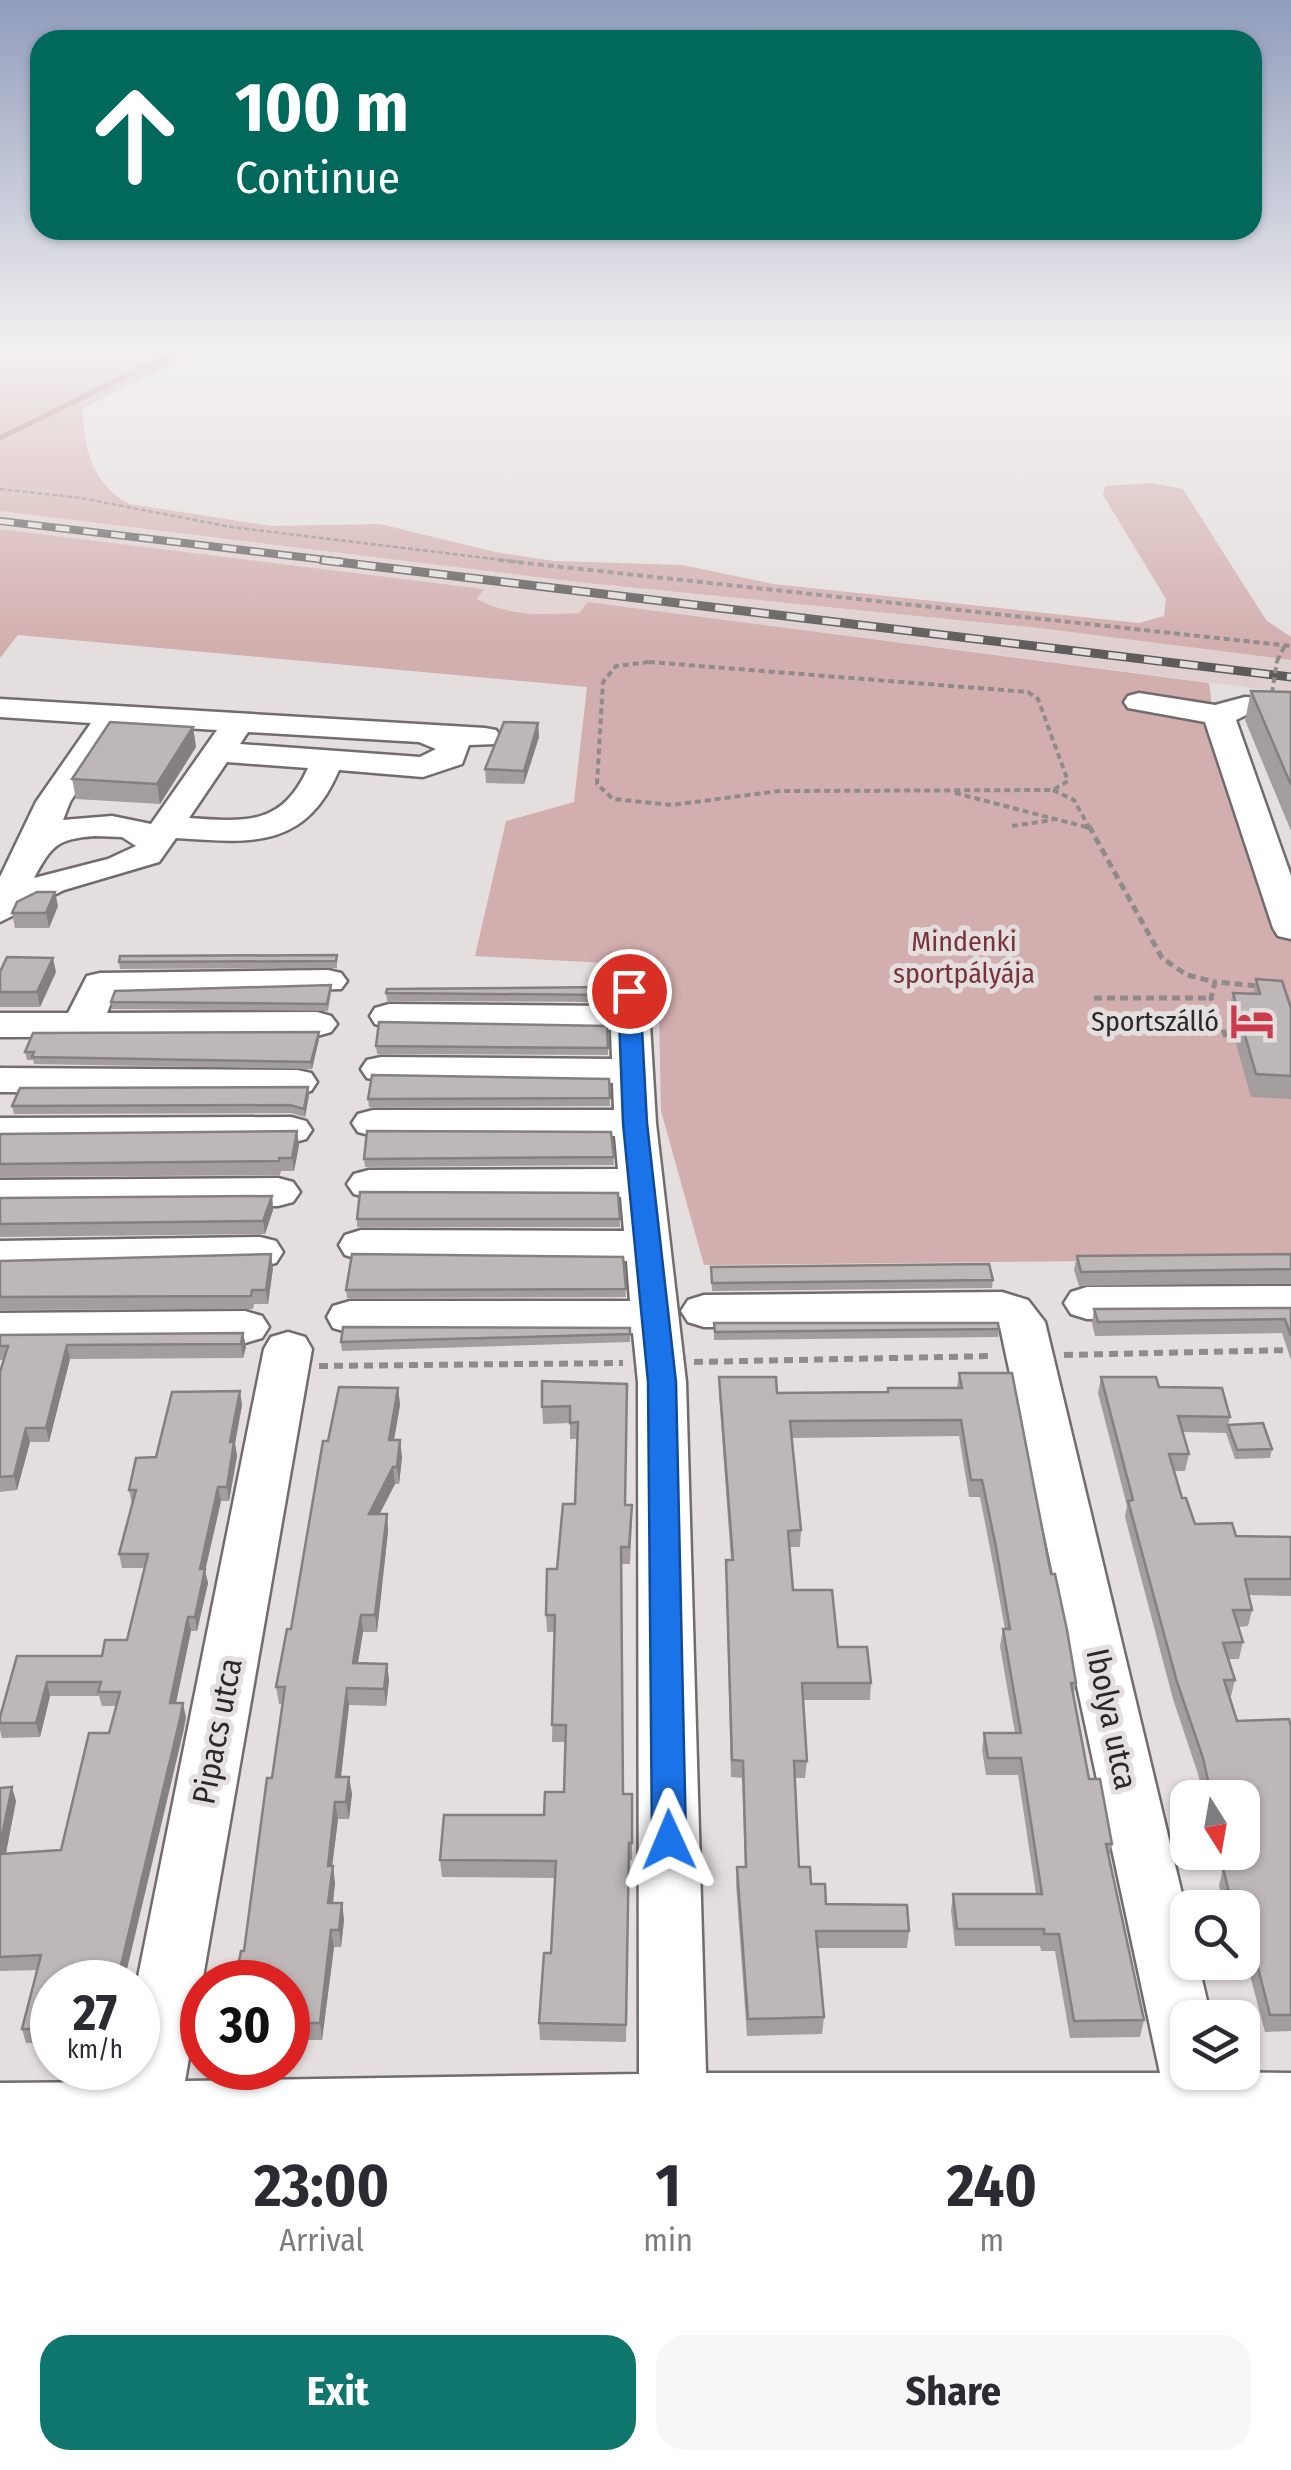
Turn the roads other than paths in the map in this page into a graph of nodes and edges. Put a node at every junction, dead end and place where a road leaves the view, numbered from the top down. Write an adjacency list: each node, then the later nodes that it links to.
1 (1139, 702): 5 (street)
2 (1278, 702): 5 (street)
3 (0, 708): 4 (street)
4 (112, 714): 6 (street); 11 (street)
5 (1221, 716): 14 (street)
6 (239, 722): 7 (street); 9 (street)
7 (420, 733): 8 (street); 10 (street)
8 (485, 737)
9 (220, 752): 10 (street); 12 (street)
10 (327, 762): 12 (street)
11 (43, 828): 12 (street); 13 (street)
12 (156, 832): 13 (street)
13 (0, 910)
14 (1291, 928)
15 (328, 981): 19 (street)
16 (388, 1016): 21 (street)
17 (318, 1024): 19 (street)
18 (0, 1025): 19 (street)
19 (82, 1025)
20 (382, 1069): 21 (street)
21 (631, 1071): 25 (street)
22 (0, 1080): 23 (street)
23 (297, 1082)
24 (373, 1123): 25 (street)
25 (635, 1123): 28 (street)
26 (291, 1130): 27 (street)
27 (0, 1131)
28 (640, 1183): 29 (street); 33 (street)
29 (369, 1184)
30 (278, 1192): 31 (street)
31 (0, 1194)
32 (361, 1245): 33 (street)
33 (646, 1246): 41 (street)
34 (260, 1252): 35 (street)
35 (0, 1256)
36 (1291, 1302): 37 (street)
37 (1087, 1303)
38 (704, 1311): 42 (street, Ibolya utca)
39 (350, 1317): 41 (street)
40 (0, 1329): 47 (street, Pipacs utca)
41 (659, 1354): 46 (street)
42 (1174, 2000)
43 (1170, 2081): 46 (street)
44 (1230, 2090): 45 (street)
45 (1291, 2106)
46 (673, 2107): 47 (street)
47 (145, 2114): 48 (street)
48 (0, 2117)

